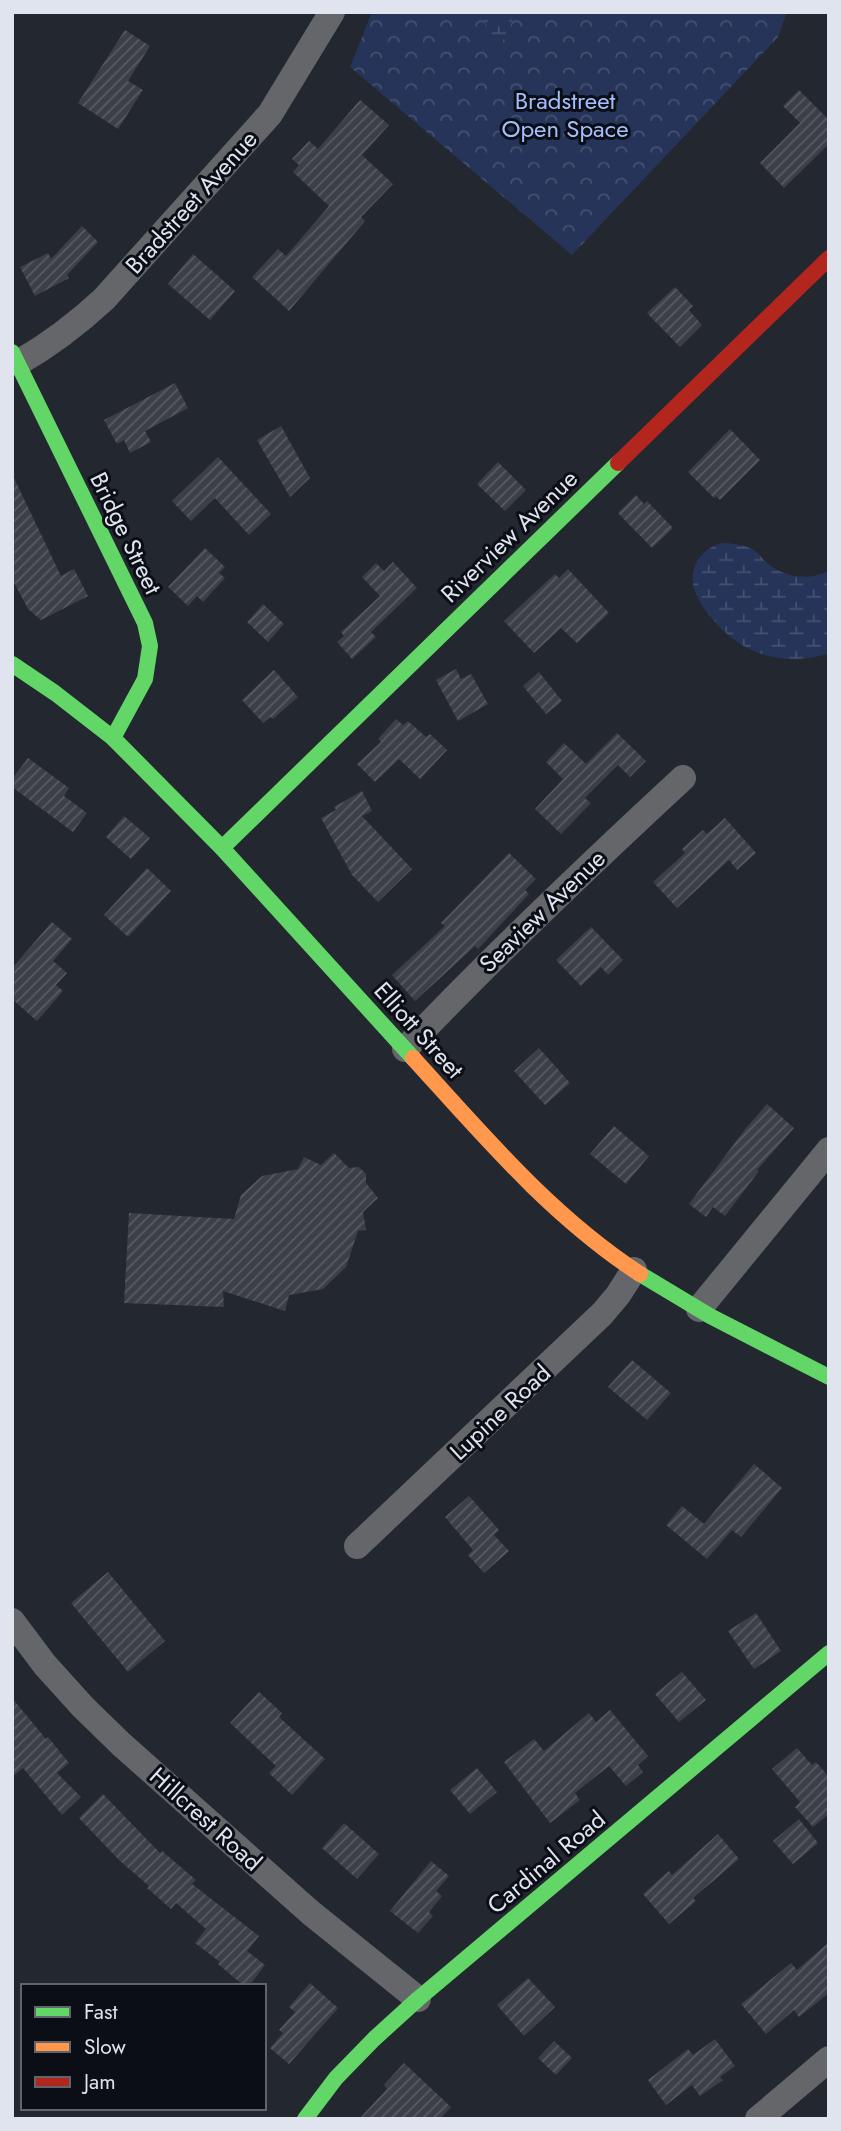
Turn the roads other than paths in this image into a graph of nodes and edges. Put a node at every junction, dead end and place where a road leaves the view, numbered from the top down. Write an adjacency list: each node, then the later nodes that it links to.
1 (332, 12): 3 (street, Bradstreet Avenue)
2 (829, 258): 7 (street, Riverview Avenue)
3 (15, 357): 5 (street, Bridge Street)
4 (12, 664): 5 (street, Elliott Street)
5 (113, 738): 7 (street, Elliott Street)
6 (683, 778): 8 (street, Seaview Avenue)
7 (222, 848): 8 (street, Elliott Street)
8 (405, 1049): 10 (street, Elliott Street)
9 (829, 1150): 11 (street)
10 (634, 1270): 11 (street, Elliott Street); 13 (street, Lupine Road)
11 (699, 1309): 12 (street, Elliott Street)
12 (829, 1377)
13 (357, 1546)
14 (12, 1621): 16 (street, Hillcrest Road)
15 (829, 1653): 16 (street, Cardinal Road)
16 (418, 1999): 18 (street, Cardinal Road)
17 (829, 2059): 19 (street)
18 (305, 2119)
19 (758, 2119)

